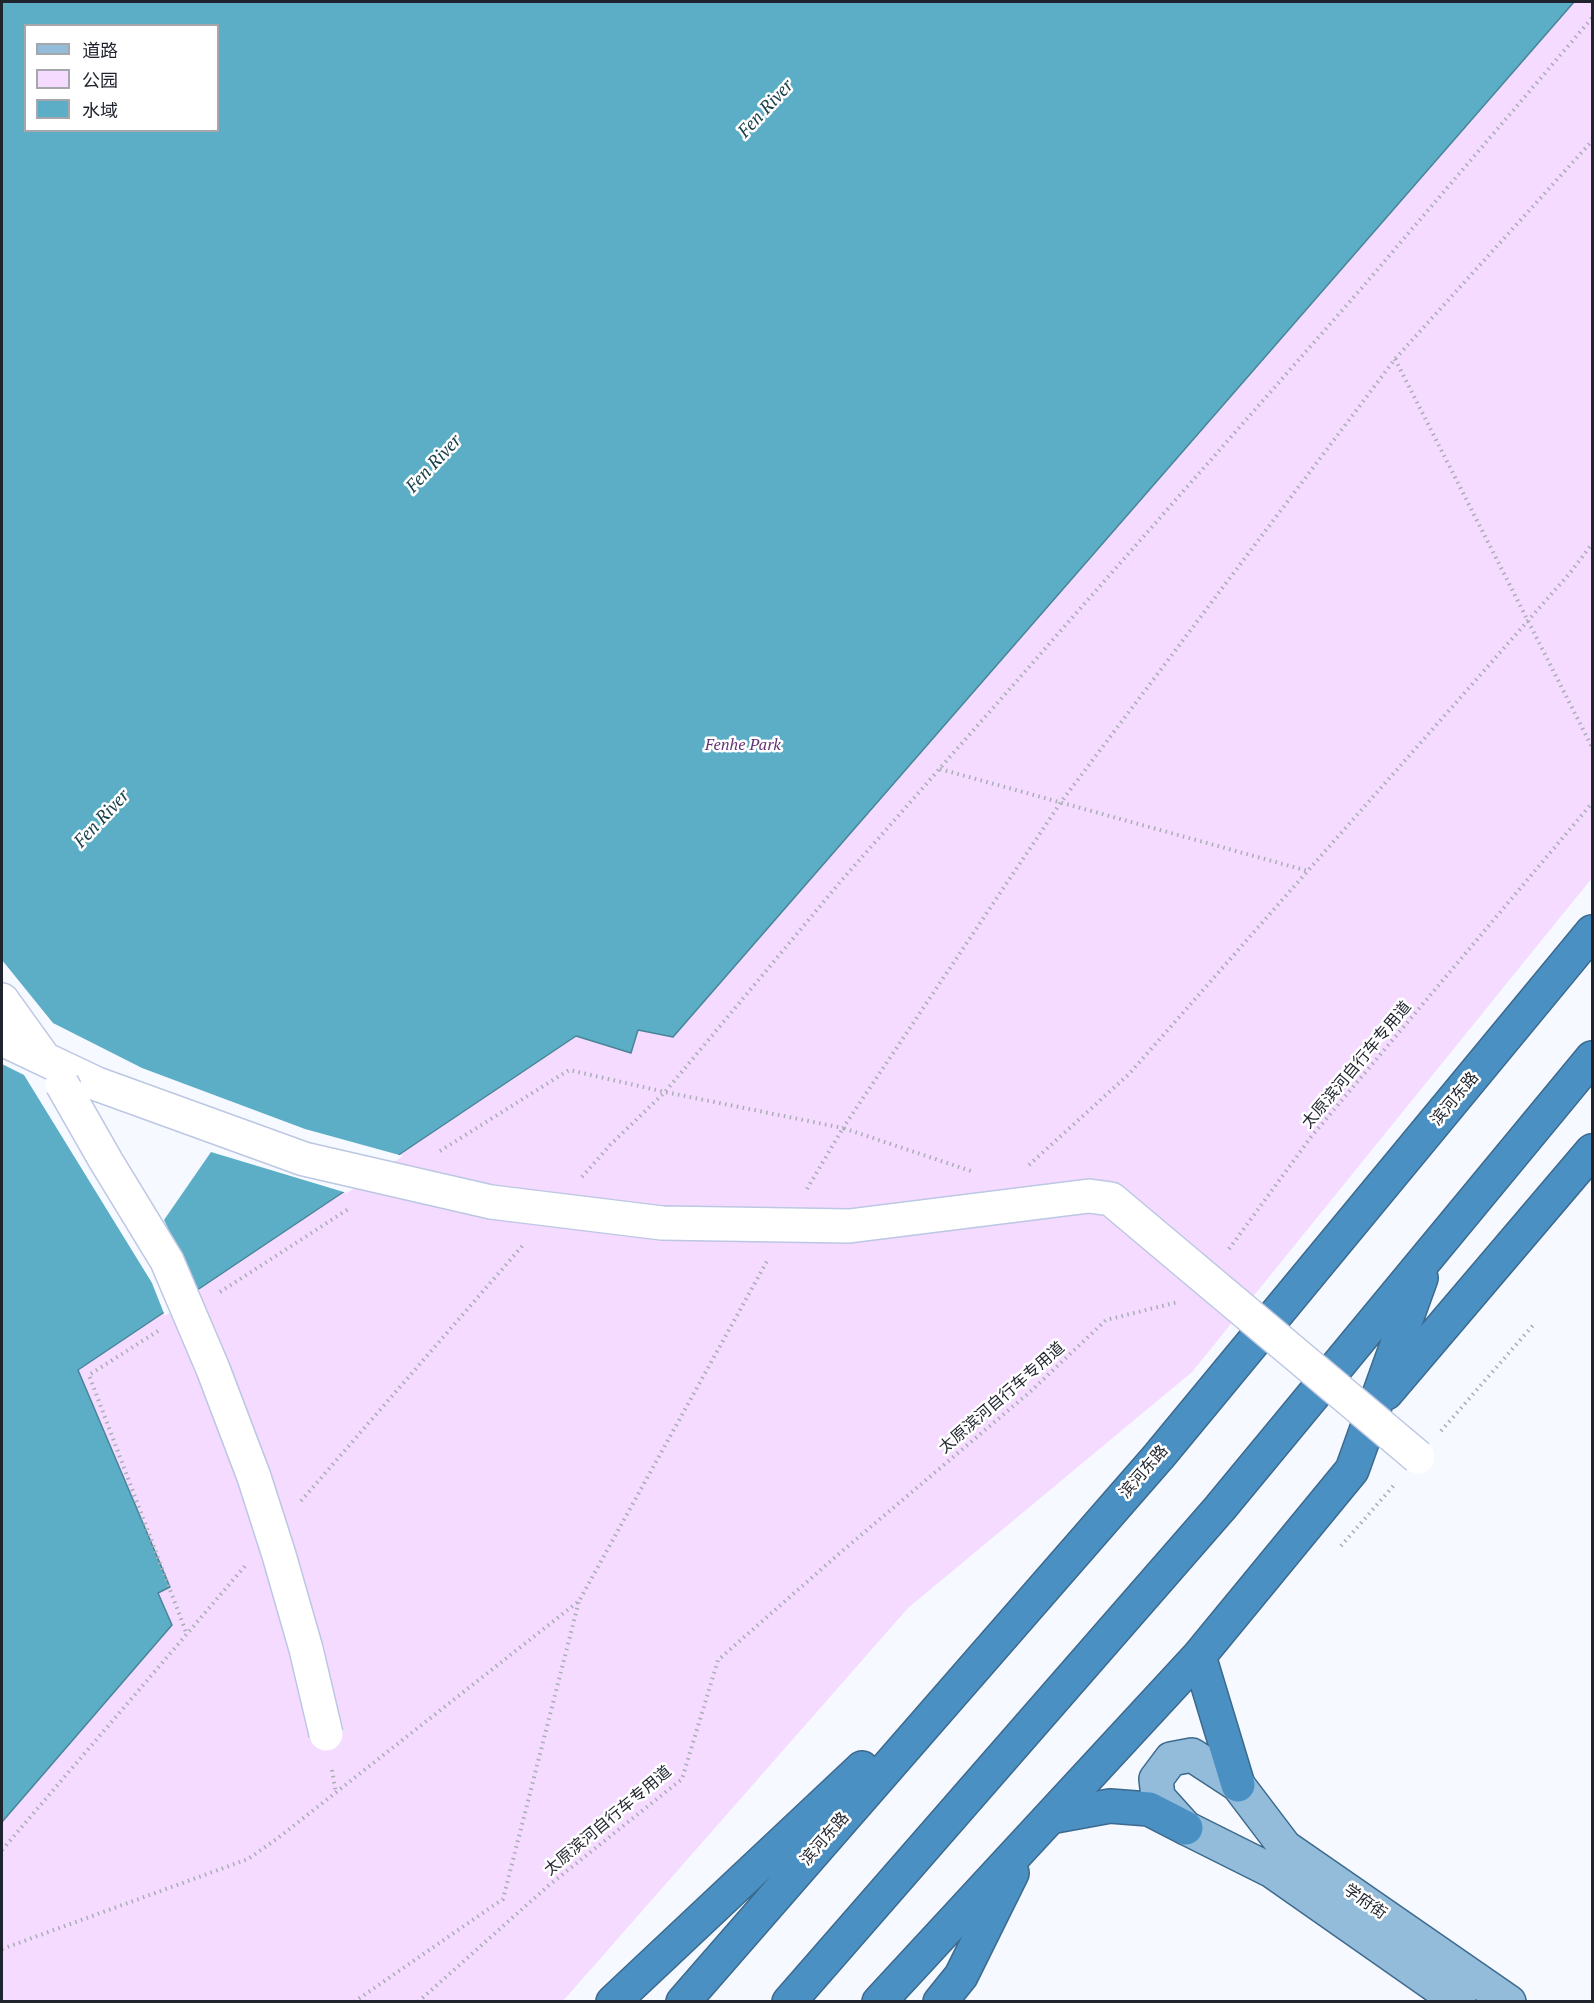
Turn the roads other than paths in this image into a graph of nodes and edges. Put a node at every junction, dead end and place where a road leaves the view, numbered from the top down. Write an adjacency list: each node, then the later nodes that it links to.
1 (1593, 932): 9 (highway, 滨河东路)
2 (2, 1000): 11 (street, bridge)
3 (2, 1038): 8 (street, bridge)
4 (1593, 1058): 6 (highway)
5 (1593, 1151): 7 (highway)
6 (1430, 1255): 7 (highway); 18 (highway)
7 (1375, 1406): 10 (highway)
8 (1418, 1457)
9 (999, 1639): 16 (highway); 17 (highway, 滨河东路)
10 (1199, 1656): 12 (highway); 13 (highway)
11 (326, 1734)
12 (1239, 1785): 14 (main road); 22 (main road, 学府街)
13 (1050, 1817): 14 (highway); 15 (highway)
14 (1186, 1828): 21 (main road)
15 (1028, 1841): 19 (highway); 20 (highway)
16 (613, 2001)
17 (683, 2001)
18 (789, 2001)
19 (879, 2001)
20 (940, 2001)
21 (1459, 2001)
22 (1509, 2001)

